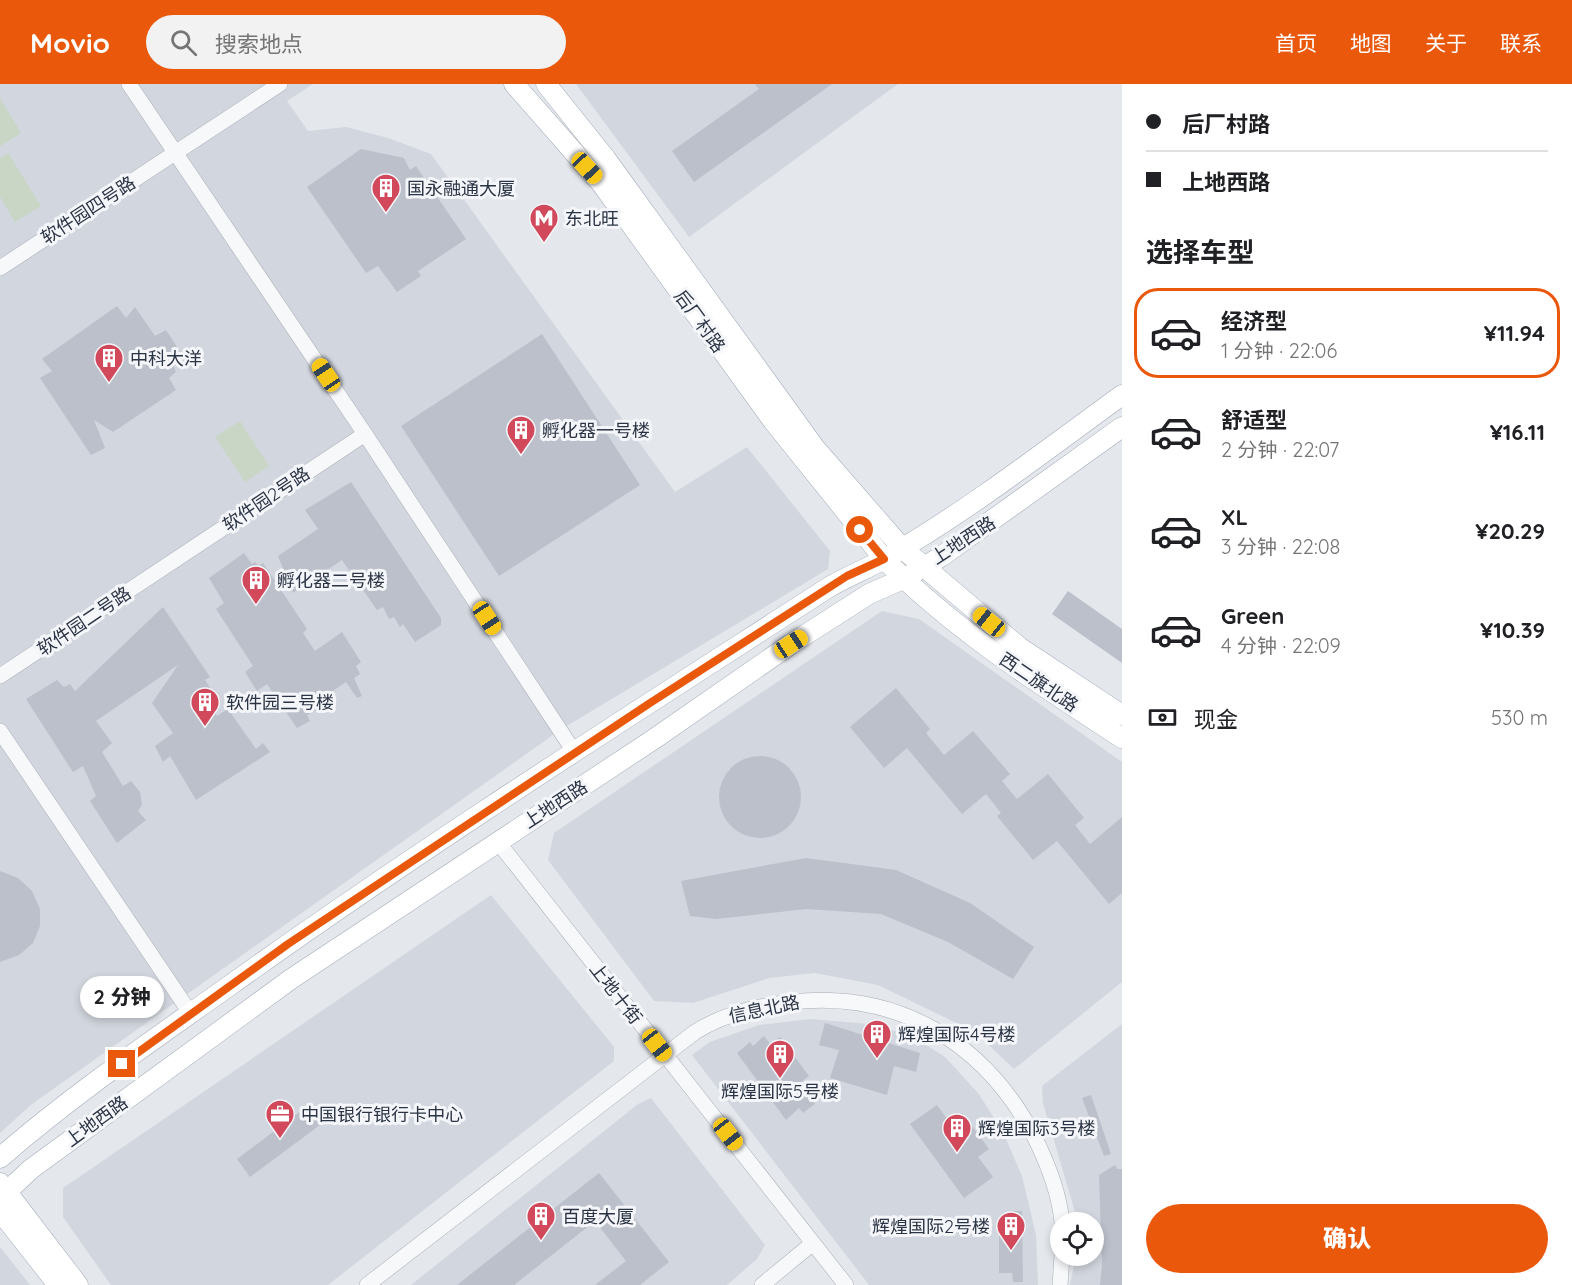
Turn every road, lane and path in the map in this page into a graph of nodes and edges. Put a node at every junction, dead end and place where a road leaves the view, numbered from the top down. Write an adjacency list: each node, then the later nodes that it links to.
1 (129, 84): 5 (street)
2 (280, 84): 5 (street, 软件园四号路)
3 (514, 84): 11 (main road, 后厂村路)
4 (546, 84): 10 (main road, 后厂村路)
5 (176, 152): 6 (street, 软件园四号路); 9 (street)
6 (0, 268)
7 (1122, 395): 10 (main road, 上地西路)
8 (1122, 427): 13 (main road, 上地西路)
9 (365, 434): 12 (street, 软件园2号路); 19 (street)
10 (902, 548): 11 (main road, 上地西路); 13 (main road, 后厂村路)
11 (884, 559): 14 (main road, 后厂村路); 19 (main road, 上地西路)
12 (168, 565): 15 (street, 软件园二号路)
13 (922, 566): 14 (main road, 上地西路); 16 (main road, 西二旗北路)
14 (903, 579): 18 (main road, 西二旗北路); 20 (main road, 上地西路)
15 (0, 676)
16 (1122, 715)
17 (0, 731): 21 (street)
18 (1122, 738)
19 (575, 753): 21 (main road, 上地西路)
20 (498, 842): 22 (street, 上地十街); 24 (main road, 上地西路)
21 (191, 1014): 23 (main road, 上地西路)
22 (664, 1054): 26 (street, 信息北路); 27 (street, 上地十街); 31 (street, 信息北路)
23 (0, 1158)
24 (2, 1191): 30 (main road)
25 (0, 1211): 29 (main road)
26 (1061, 1212)
27 (813, 1243): 32 (street); 33 (street, 上地十街)
28 (1061, 1266): 34 (street)
29 (58, 1285)
30 (78, 1285)
31 (367, 1285)
32 (762, 1285)
33 (846, 1285)
34 (1060, 1285)

